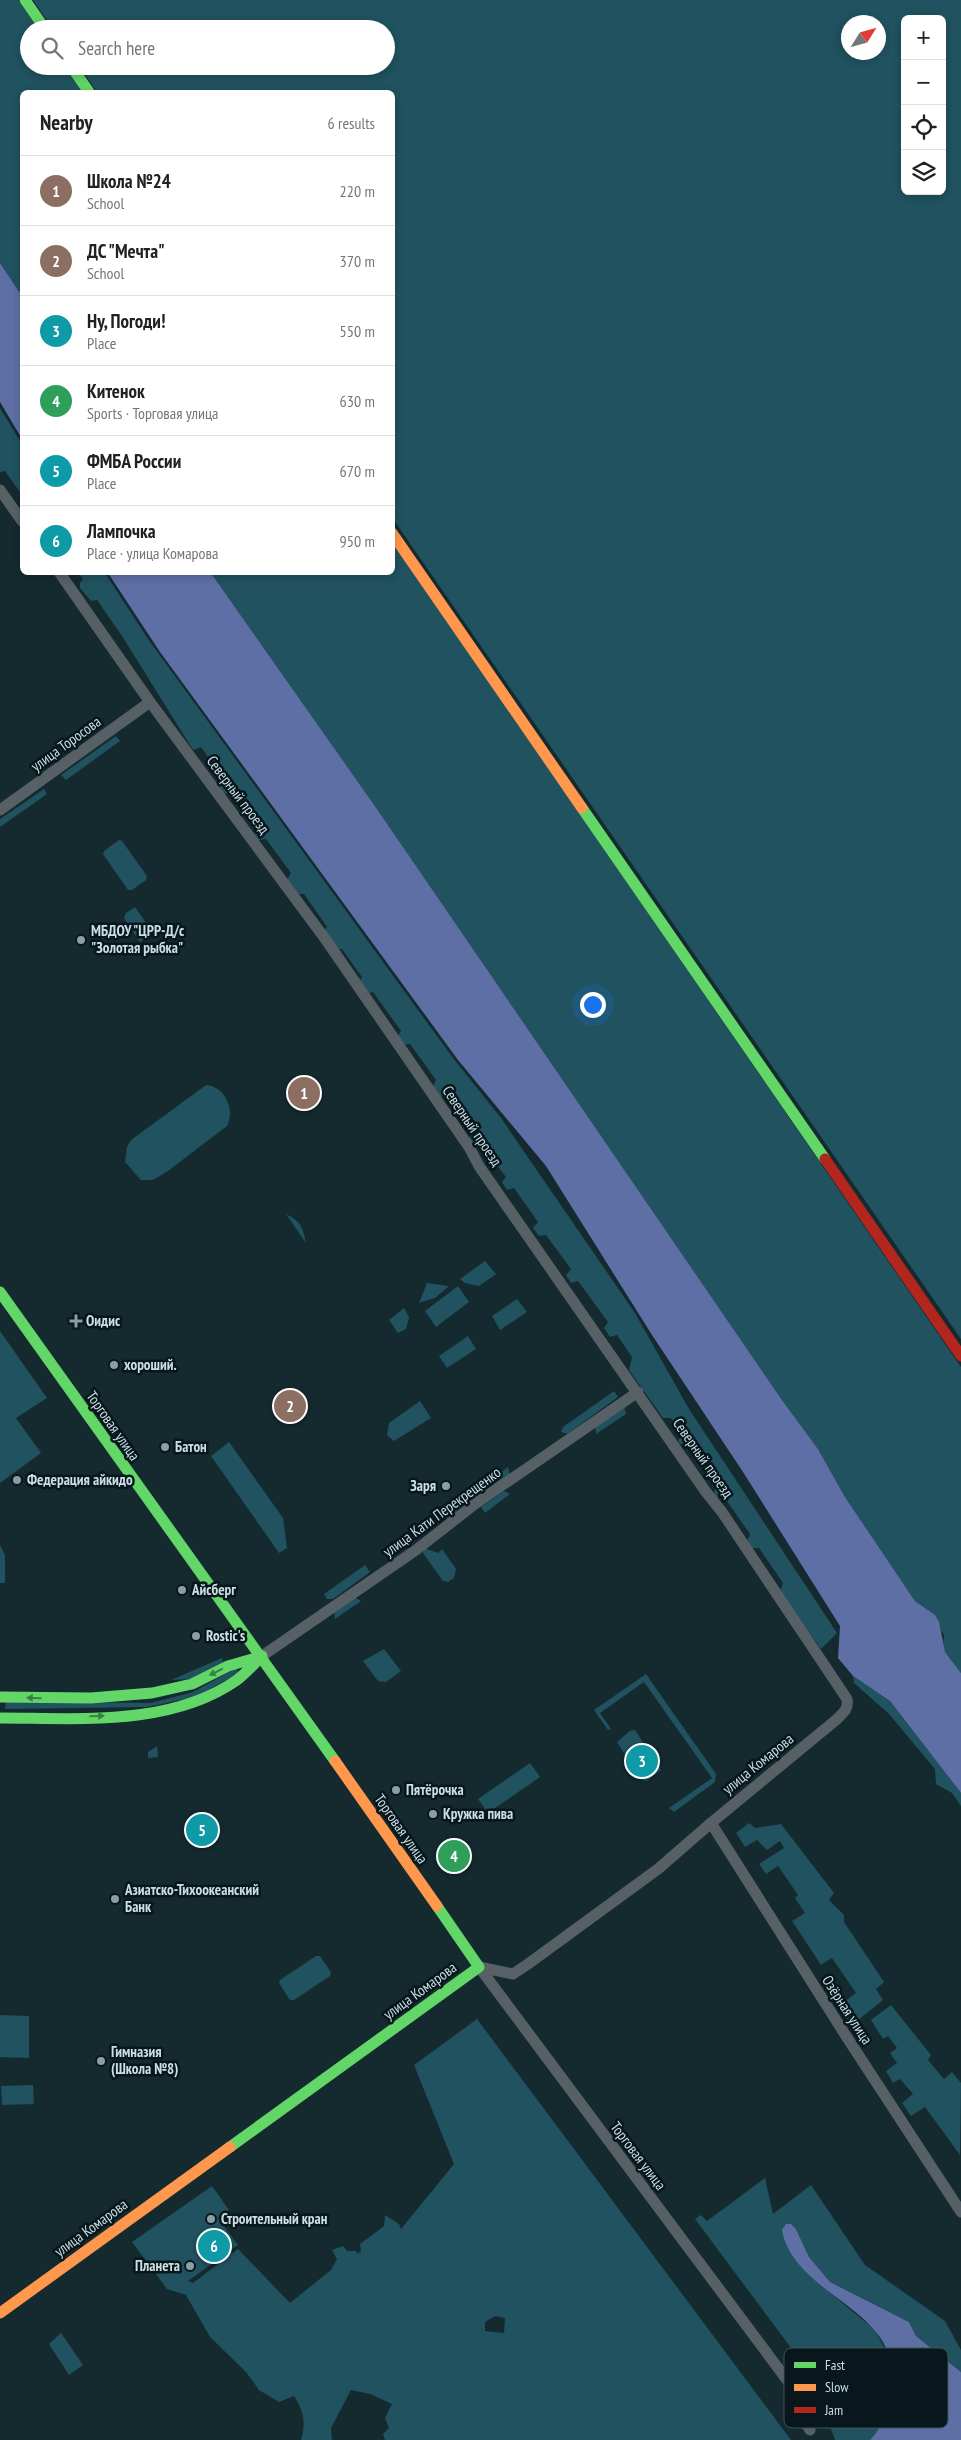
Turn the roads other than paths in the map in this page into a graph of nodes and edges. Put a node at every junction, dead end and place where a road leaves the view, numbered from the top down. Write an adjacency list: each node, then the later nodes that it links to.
1 (25, 0): 2 (street)
2 (39, 20)
3 (77, 75): 4 (street)
4 (88, 90)
5 (0, 490): 6 (street)
6 (20, 518)
7 (395, 537): 12 (street)
8 (61, 575): 9 (street, Северный проезд)
9 (150, 702): 10 (street, улица Торосова); 13 (street, Северный проезд)
10 (0, 810)
11 (0, 1292): 14 (street, Торговая улица)
12 (961, 1356)
13 (638, 1392): 14 (street, улица Кати Перекрещенко); 16 (street, Северный проезд)
14 (262, 1656): 15 (street, улица Кати Перекрещенко, one-way to 15); 17 (street, улица Кати Перекрещенко, one-way to 14); 19 (street, Торговая улица)
15 (0, 1697)
16 (848, 1704): 18 (street, улица Комарова)
17 (0, 1718)
18 (710, 1822): 19 (street, улица Комарова); 20 (street, Озёрная улица)
19 (479, 1967): 21 (street, улица Комарова); 22 (street, Торговая улица)
20 (961, 2212)
21 (0, 2313)
22 (784, 2376)

